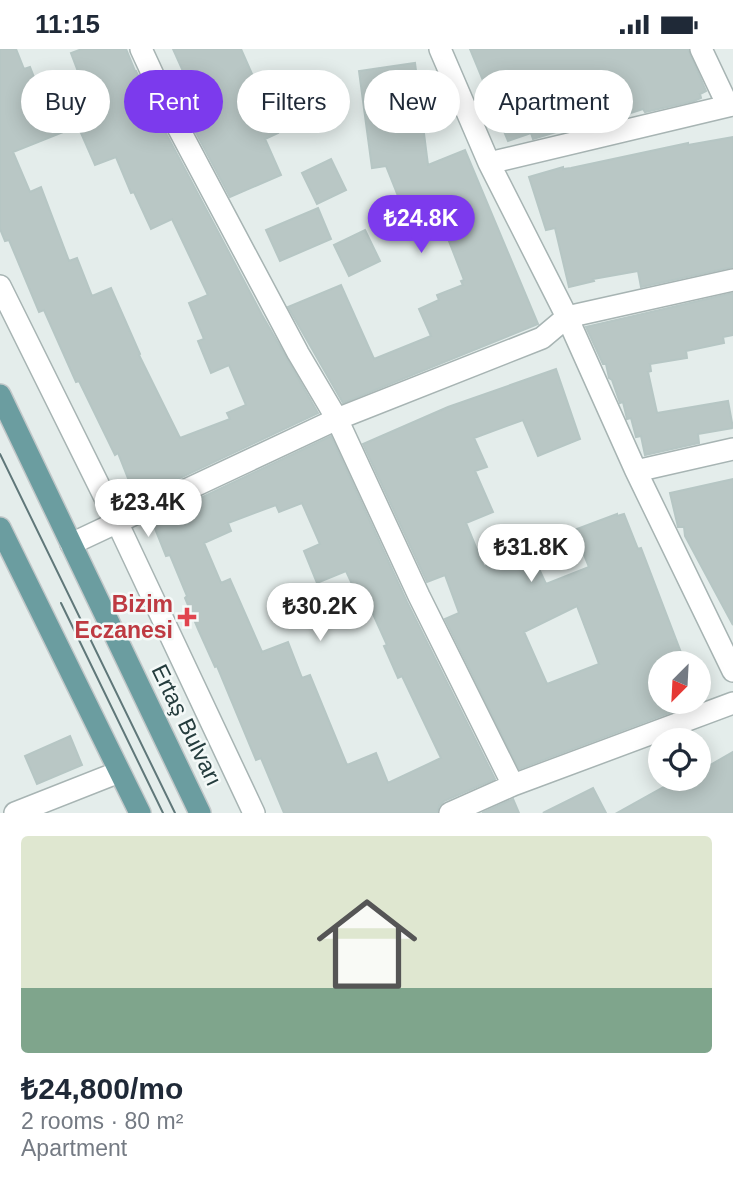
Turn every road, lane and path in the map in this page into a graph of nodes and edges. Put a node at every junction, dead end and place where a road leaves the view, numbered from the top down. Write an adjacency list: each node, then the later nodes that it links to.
1 (141, 49): 10 (street)
2 (440, 49): 5 (street)
3 (701, 49): 4 (street)
4 (731, 106): 5 (street)
5 (489, 163): 8 (street)
6 (733, 280): 8 (street)
7 (0, 286): 13 (street)
8 (567, 317): 10 (street); 12 (street)
9 (0, 395): 15 (main road, Ertaş Bulvarı)
10 (337, 419): 13 (street); 19 (street)
11 (733, 449): 12 (street)
12 (636, 471): 16 (street)
13 (117, 522): 15 (street); 23 (street)
14 (0, 528): 18 (main road)
15 (71, 544): 22 (main road, Ertaş Bulvarı)
16 (733, 671)
17 (733, 703): 19 (street)
18 (119, 772): 20 (street); 21 (main road)
19 (513, 785): 24 (street)
20 (15, 813)
21 (140, 813)
22 (200, 813)
23 (254, 813)
24 (450, 813)

